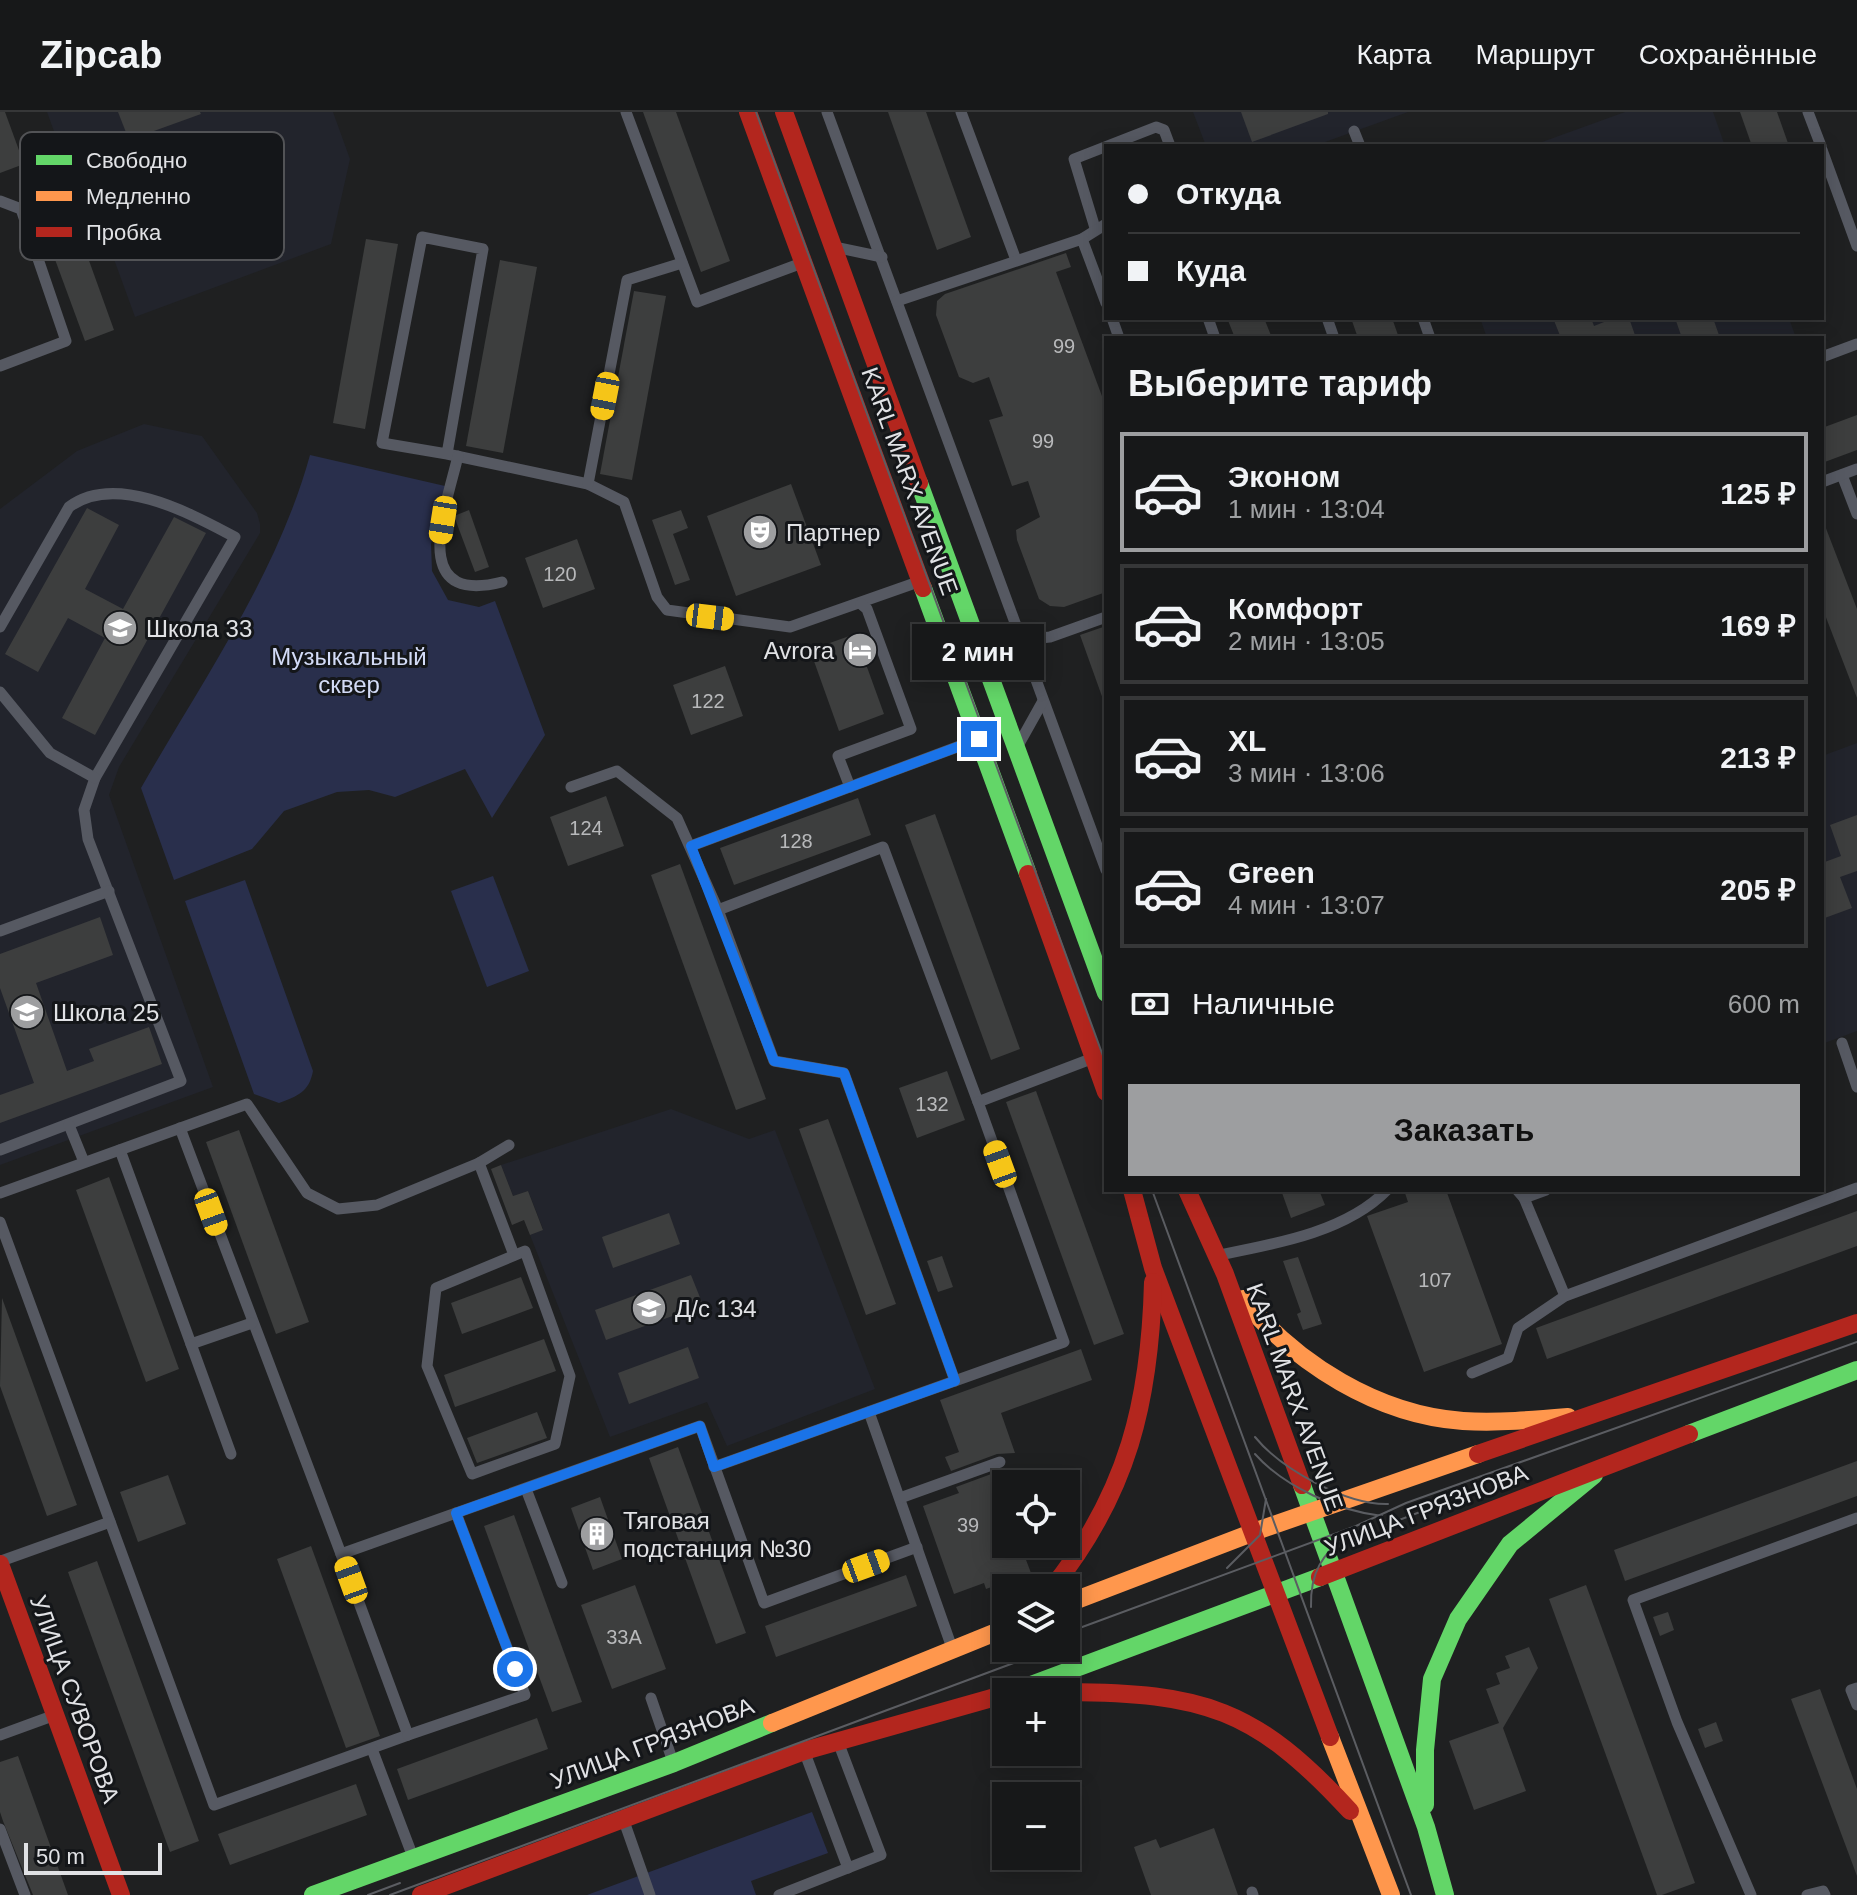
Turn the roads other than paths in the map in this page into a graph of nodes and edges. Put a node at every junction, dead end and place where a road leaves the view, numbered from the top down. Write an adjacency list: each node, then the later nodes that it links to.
1 (626, 112): 23 (lane)
2 (748, 112): 24 (main road, KARL MARX AVENUE)
3 (784, 112): 18 (main road, KARL MARX AVENUE)
4 (827, 112): 20 (lane)
5 (961, 112): 22 (lane)
6 (1808, 112): 11 (lane)
7 (1354, 131): 10 (lane)
8 (1112, 144): 9 (lane)
9 (1169, 144)
10 (1359, 144)
11 (1820, 144)
12 (1104, 147): 16 (lane)
13 (1824, 156): 19 (lane)
14 (0, 201): 15 (lane)
15 (20, 209)
16 (1101, 226): 17 (lane)
17 (1082, 239): 22 (lane); 25 (lane)
18 (832, 246): 20 (lane); 42 (main road, KARL MARX AVENUE)
19 (1857, 246)
20 (882, 257): 26 (lane)
21 (38, 260): 29 (lane)
22 (1016, 260): 26 (lane)
23 (682, 263): 24 (lane); 34 (lane)
24 (804, 263): 36 (main road, KARL MARX AVENUE)
25 (1104, 298)
26 (897, 301): 41 (lane)
27 (1857, 344): 28 (lane)
28 (1824, 356)
29 (0, 366)
30 (452, 455): 30 (lane); 34 (lane); 37 (lane)
31 (1857, 469): 32 (lane)
32 (1842, 475): 33 (lane); 35 (lane)
33 (1824, 481)
34 (588, 484): 38 (lane)
35 (1857, 514)
36 (921, 581): 38 (lane); 45 (main road, KARL MARX AVENUE)
37 (502, 582)
38 (861, 604): 49 (lane)
39 (1104, 618): 41 (lane)
40 (0, 627): 47 (lane)
41 (1021, 640): 42 (lane); 44 (lane)
42 (981, 655): 46 (main road, KARL MARX AVENUE)
43 (0, 692): 47 (lane)
44 (1043, 701): 46 (lane); 51 (lane)
45 (979, 739): 49 (lane); 57 (main road, KARL MARX AVENUE)
46 (1016, 749): 55 (main road, KARL MARX AVENUE)
47 (95, 778): 52 (lane)
48 (571, 787): 50 (lane)
49 (850, 787): 50 (lane)
50 (691, 846): 53 (lane)
51 (1104, 865)
52 (109, 891): 54 (lane); 61 (lane)
53 (718, 910): 60 (lane); 85 (lane)
54 (0, 931)
55 (1104, 988)
56 (1842, 1043): 59 (lane)
57 (1096, 1057): 58 (main road, KARL MARX AVENUE); 60 (lane)
58 (1104, 1085)
59 (1857, 1087)
60 (978, 1102): 85 (lane)
61 (69, 1125): 64 (lane); 66 (lane)
62 (180, 1128): 65 (lane); 67 (lane); 80 (lane)
63 (509, 1145): 67 (lane)
64 (0, 1150)
65 (120, 1150): 66 (lane); 82 (lane)
66 (84, 1162): 72 (lane)
67 (479, 1163): 75 (lane)
68 (1857, 1188): 79 (lane)
69 (1133, 1192): 77 (main road)
70 (1188, 1192): 76 (main road, KARL MARX AVENUE)
71 (1385, 1192): 76 (lane)
72 (0, 1193)
73 (1521, 1194): 79 (lane)
74 (0, 1222): 97 (lane)
75 (514, 1255): 75 (lane)
76 (1218, 1255): 78 (main road, KARL MARX AVENUE)
77 (1153, 1268): 98 (main road); 103 (main road)
78 (1225, 1274): 87 (main road); 94 (main road, KARL MARX AVENUE)
79 (1565, 1296): 84 (lane)
80 (252, 1323): 82 (lane); 100 (lane)
81 (1857, 1323): 87 (main road, УЛИЦА ГРЯЗНОВА)
82 (191, 1344): 88 (lane)
83 (1857, 1370): 91 (main road, УЛИЦА ГРЯЗНОВА)
84 (1472, 1373)
85 (955, 1381): 86 (lane)
86 (869, 1412): 90 (lane); 93 (lane)
87 (1586, 1416): 94 (main road, УЛИЦА ГРЯЗНОВА)
88 (231, 1454)
89 (1000, 1462): 93 (lane)
90 (714, 1467): 92 (lane); 99 (lane)
91 (1604, 1468): 102 (main road, УЛИЦА ГРЯЗНОВА); 124 (main road)
92 (526, 1489): 95 (lane); 104 (lane)
93 (900, 1498): 99 (lane)
94 (1311, 1512): 98 (main road, УЛИЦА ГРЯЗНОВА); 102 (main road, KARL MARX AVENUE)
95 (456, 1513): 100 (lane); 117 (lane)
96 (1857, 1518): 136 (lane)
97 (110, 1522): 101 (lane); 119 (lane)
98 (1252, 1533): 105 (main road); 106 (main road, УЛИЦА ГРЯЗНОВА)
99 (917, 1547): 108 (lane)
100 (341, 1554): 117 (lane)
101 (0, 1563): 115 (main road, УЛИЦА СУВОРОВА)
102 (1333, 1571): 105 (main road, УЛИЦА ГРЯЗНОВА); 124 (main road, KARL MARX AVENUE)
103 (1064, 1574)
104 (562, 1583)
105 (1276, 1596): 109 (main road, УЛИЦА ГРЯЗНОВА); 123 (main road)
106 (1080, 1599)
107 (992, 1633): 108 (main road, УЛИЦА ГРЯЗНОВА)
108 (953, 1649): 121 (main road, УЛИЦА ГРЯЗНОВА)
109 (1050, 1678)
110 (1857, 1688): 114 (lane)
111 (1080, 1692): 123 (main road)
112 (651, 1698): 121 (lane)
113 (992, 1698): 118 (main road, УЛИЦА ГРЯЗНОВА)
114 (1857, 1705)
115 (55, 1715): 116 (lane); 129 (main road, УЛИЦА СУВОРОВА)
116 (0, 1735)
117 (408, 1735): 119 (lane)
118 (838, 1741): 120 (main road, УЛИЦА ГРЯЗНОВА); 127 (lane)
119 (372, 1749): 126 (lane)
120 (804, 1751): 122 (main road, УЛИЦА ГРЯЗНОВА); 127 (lane)
121 (674, 1763): 126 (main road, УЛИЦА ГРЯЗНОВА)
122 (623, 1820): 131 (main road, УЛИЦА ГРЯЗНОВА); 132 (lane)
123 (1362, 1824): 134 (main road)
124 (1426, 1827): 135 (main road, KARL MARX AVENUE)
125 (0, 1829): 128 (lane)
126 (413, 1858): 130 (main road, УЛИЦА ГРЯЗНОВА)
127 (848, 1868): 133 (lane)
128 (25, 1895)
129 (121, 1895)
130 (313, 1895)
131 (421, 1895)
132 (650, 1895)
133 (779, 1895)
134 (1391, 1895)
135 (1445, 1895)
136 (1751, 1895)
137 (1807, 1895): 138 (lane)
138 (1825, 1895)

